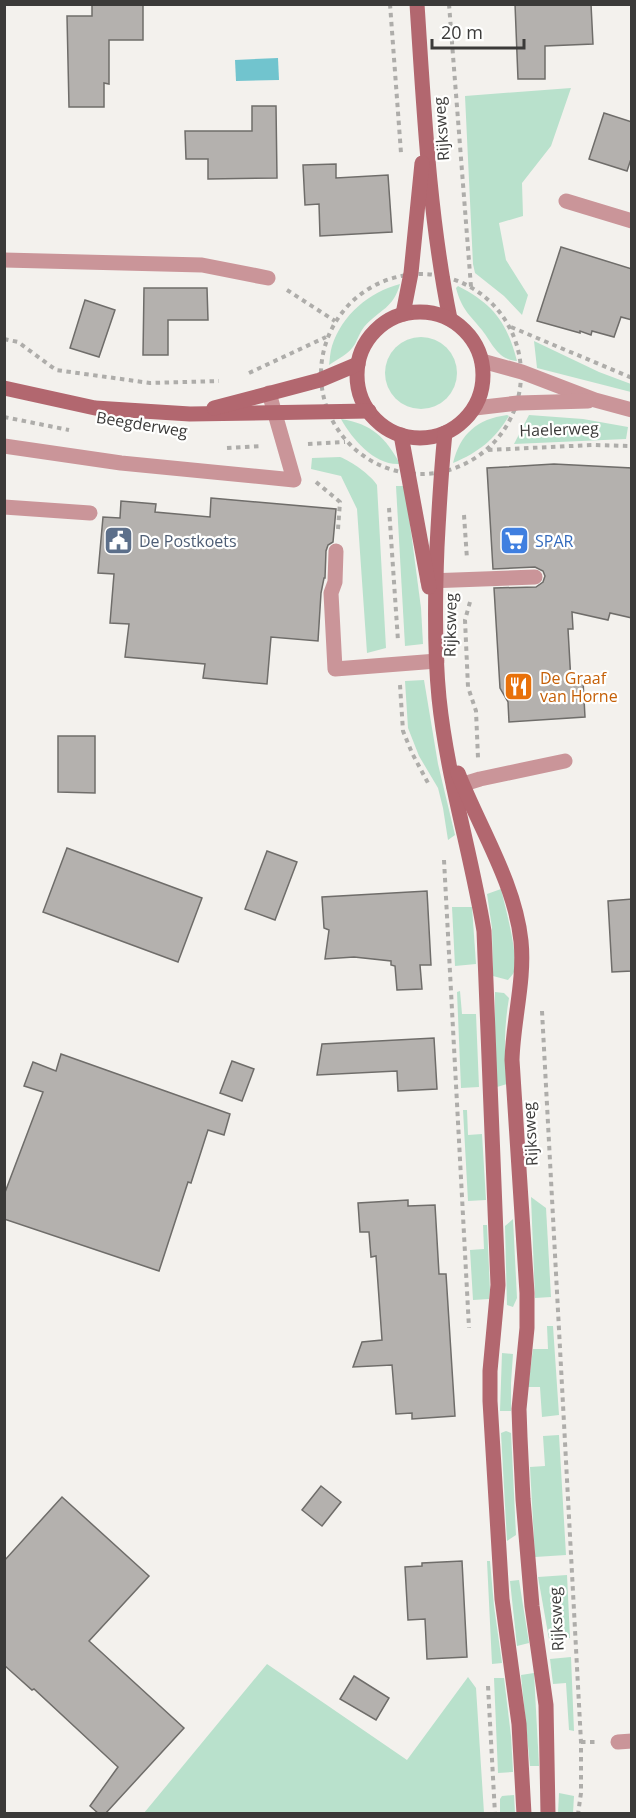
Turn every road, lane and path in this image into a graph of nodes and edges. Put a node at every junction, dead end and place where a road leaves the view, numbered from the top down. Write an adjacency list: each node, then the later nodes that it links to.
1 (390, 4): 5 (path)
2 (417, 4): 4 (main road, Rijksweg)
3 (449, 4): 14 (path, Rijksweg)
4 (426, 133): 10 (main road, Rijksweg); 11 (main road, Rijksweg)
5 (401, 156)
6 (566, 201): 7 (street)
7 (632, 221)
8 (4, 260): 12 (street)
9 (386, 271): 13 (path)
10 (411, 273): 11 (path); 13 (path); 15 (main road, Rijksweg)
11 (441, 275): 14 (path); 16 (main road, Rijksweg)
12 (268, 278): 17 (path)
13 (383, 280): 17 (path)
14 (471, 287): 23 (path)
15 (403, 314): 16 (main road); 21 (main road)
16 (450, 319): 20 (main road)
17 (335, 321): 18 (path)
18 (327, 337): 22 (path); 24 (path)
19 (4, 339): 25 (path)
20 (482, 361): 28 (street, Haelerweg); 29 (main road)
21 (358, 364): 24 (main road, Beegderweg); 31 (main road)
22 (243, 376)
23 (632, 378)
24 (320, 380): 27 (main road, Beegderweg); 33 (path)
25 (220, 381)
26 (4, 388): 34 (main road, Beegderweg)
27 (269, 393): 32 (street); 34 (main road, Beegderweg)
28 (595, 400): 29 (street, Haelerweg); 30 (street, Haelerweg)
29 (475, 408): 37 (main road)
30 (632, 410)
31 (369, 411): 33 (main road, Beegderweg); 38 (main road)
32 (273, 412): 33 (main road, Beegderweg); 34 (main road, Beegderweg); 40 (street)
33 (327, 412): 39 (path)
34 (190, 414)
35 (4, 417): 36 (path, Beegderweg)
36 (74, 431)
37 (445, 433): 38 (main road); 54 (main road, Rijksweg)
38 (401, 435): 54 (main road, Rijksweg)
39 (346, 442): 40 (path); 45 (path)
40 (284, 445): 43 (path); 46 (street)
41 (4, 446): 46 (street)
42 (632, 446): 44 (path, Haelerweg)
43 (226, 448)
44 (461, 467)
45 (386, 469)
46 (294, 480): 51 (path)
47 (388, 503): 56 (path)
48 (4, 507): 50 (street)
49 (464, 512): 53 (path, Rijksweg)
50 (90, 513)
51 (336, 551): 56 (street)
52 (535, 578): 53 (street)
53 (468, 579): 54 (street); 58 (path, Rijksweg)
54 (432, 581): 55 (main road, Rijksweg)
55 (437, 661): 56 (street); 59 (main road, Rijksweg)
56 (399, 664): 60 (path)
57 (566, 761): 58 (street)
58 (480, 779): 59 (street)
59 (458, 786): 66 (main road, Rijksweg); 67 (main road, Rijksweg)
60 (432, 791)
61 (444, 849): 63 (path)
62 (542, 1007): 68 (path, Rijksweg)
63 (469, 1330)
64 (488, 1684): 65 (path)
65 (495, 1814)
66 (524, 1814)
67 (548, 1814)
68 (578, 1814)

